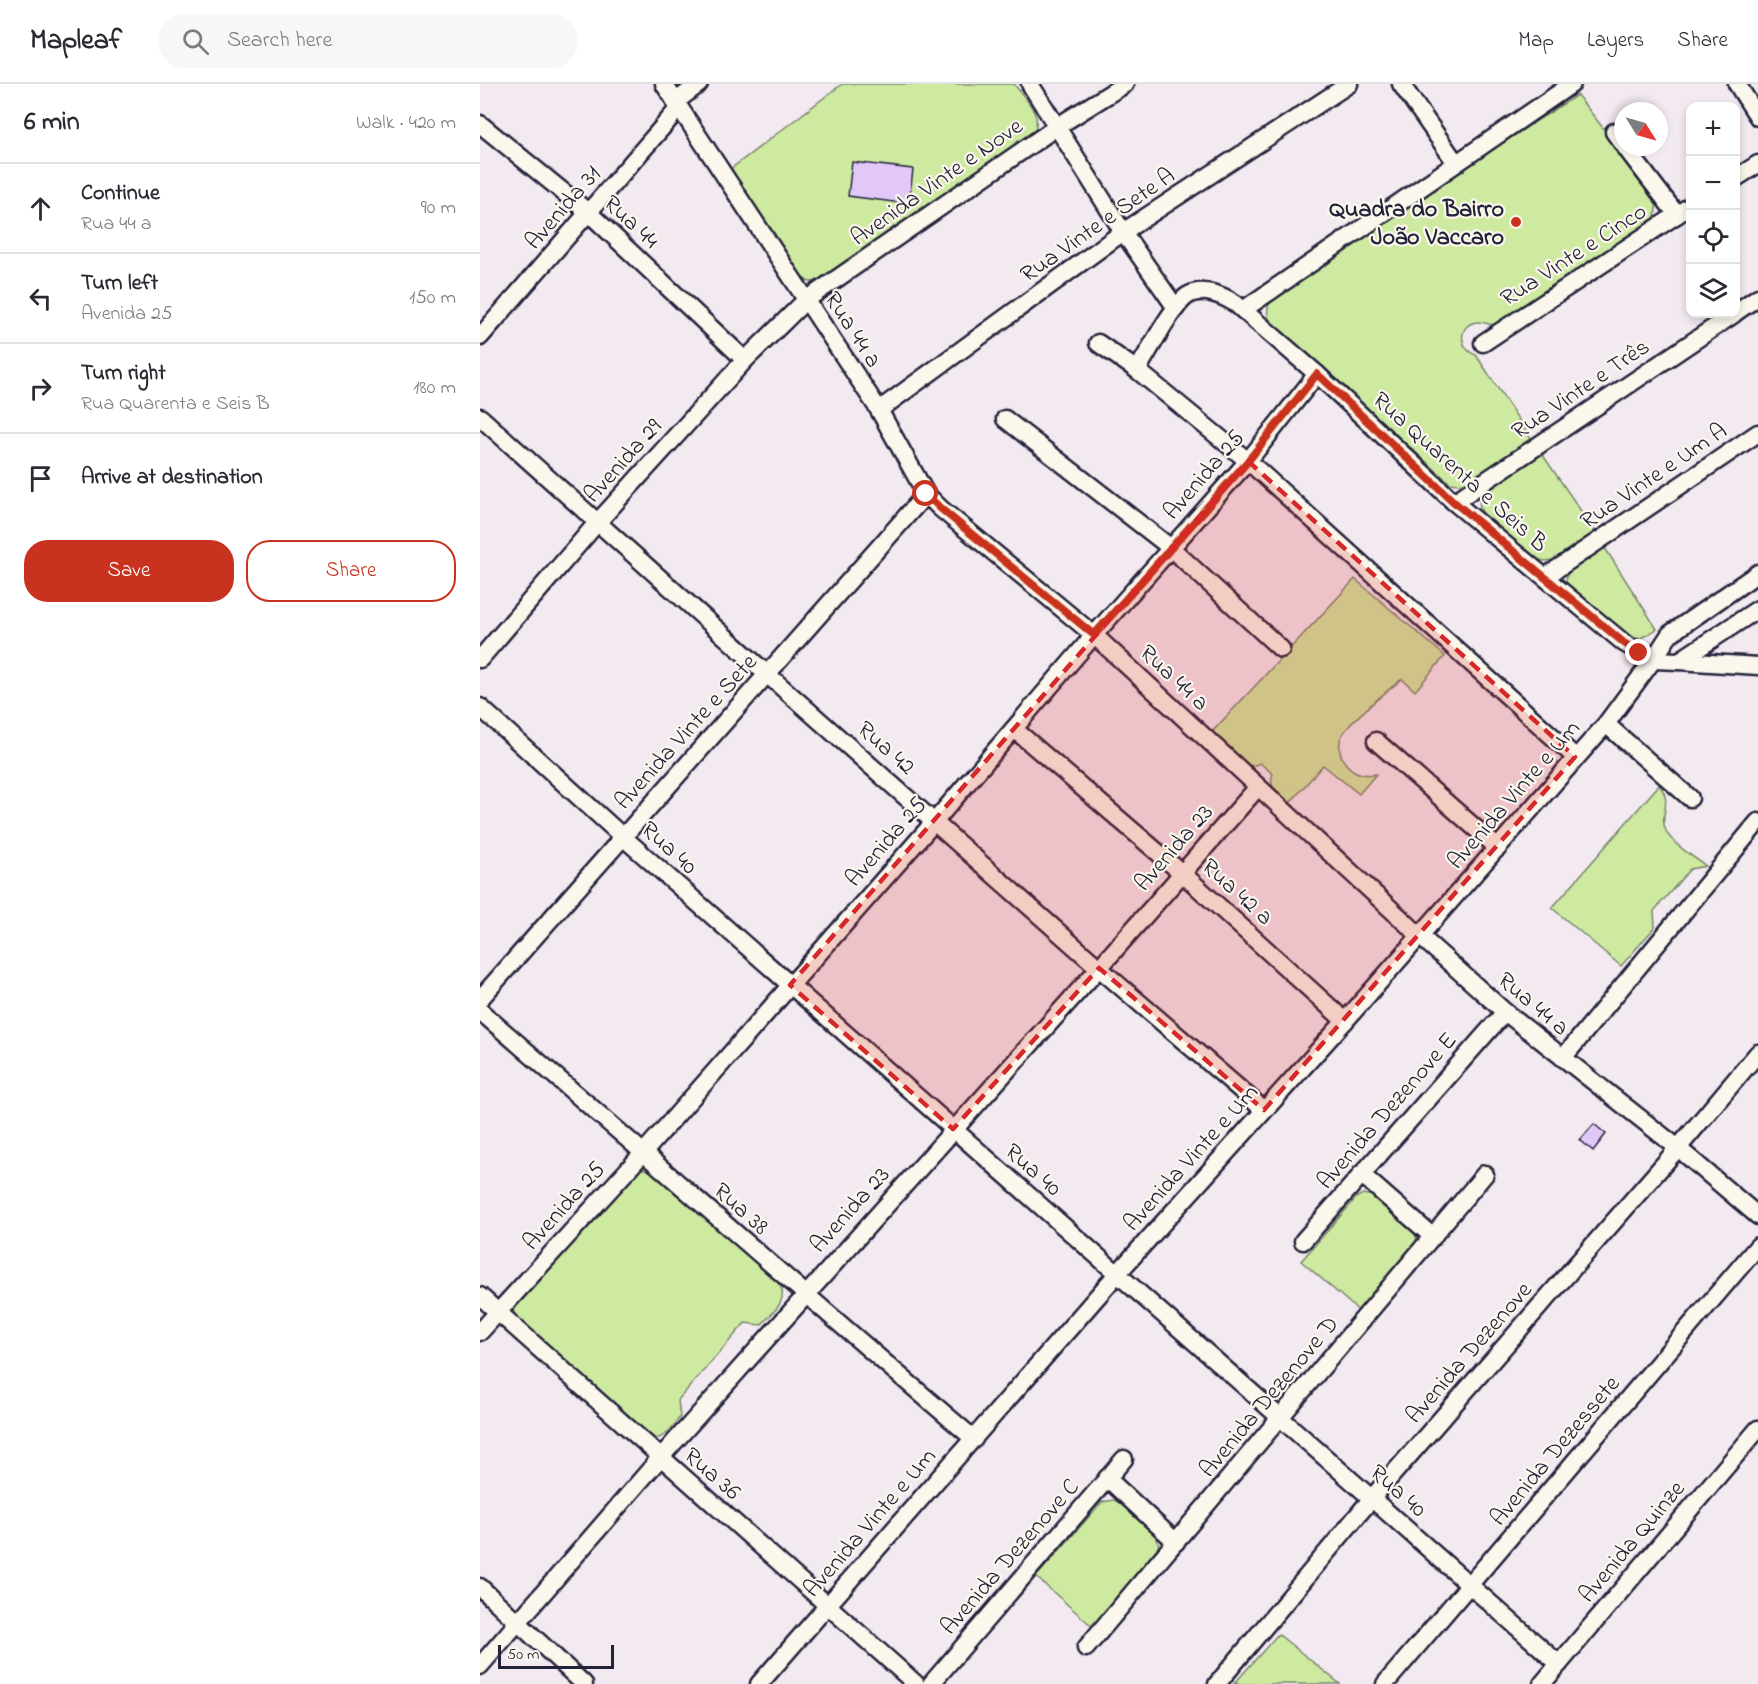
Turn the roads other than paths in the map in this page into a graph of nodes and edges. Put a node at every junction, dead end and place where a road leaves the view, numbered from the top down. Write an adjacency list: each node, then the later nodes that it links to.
1 (664, 84): 9 (street, Rua 44 a)
2 (699, 84): 9 (street, Avenida 31)
3 (1030, 84): 12 (street)
4 (1125, 84): 12 (street, Avenida Vinte e Nove)
5 (1349, 84): 19 (street, Rua Vinte e Sete A)
6 (1401, 84): 14 (street)
7 (1572, 84): 14 (street)
8 (1737, 84): 10 (street)
9 (677, 105): 18 (street, Avenida 31); 21 (street, Rua 44 a)
10 (1758, 117)
11 (480, 124): 18 (street, Rua 44)
12 (1058, 126): 19 (street); 21 (street, Avenida Vinte e Nove)
13 (1634, 156): 17 (street)
14 (1456, 163): 23 (street)
15 (1758, 164): 16 (street)
16 (1740, 175)
17 (1684, 211): 28 (street, Rua Vinte e Cinco)
18 (590, 213): 26 (street, Avenida 31); 29 (street, Rua 44)
19 (1123, 232): 22 (street); 32 (street, Rua Vinte e Sete A)
20 (1758, 297): 24 (street, Rua Vinte e Três)
21 (806, 300): 29 (street, Avenida 29); 32 (street, Rua 44 a)
22 (1176, 308): 23 (street, Rua Quarenta e Seis B); 30 (street)
23 (1243, 310): 31 (street, Rua Quarenta e Seis B)
24 (1740, 310)
25 (1728, 318): 38 (street, Rua Vinte e Três)
26 (480, 337)
27 (1098, 343): 30 (street)
28 (1483, 343)
29 (745, 360): 39 (street, Avenida 29)
30 (1137, 370): 36 (street)
31 (1317, 374): 36 (street, Avenida 25); 38 (street, Rua Quarenta e Seis B)
32 (879, 411): 37 (street, Rua 44 a)
33 (480, 417): 39 (street, Rua 42)
34 (1005, 419): 40 (street)
35 (1758, 433): 42 (street, Rua Vinte e Um A)
36 (1248, 461): 40 (street, Avenida 25); 55 (street)
37 (926, 494): 44 (street, Rua 44 a); 50 (street, Avenida Vinte e Sete)
38 (1454, 502): 42 (street, Rua Quarenta e Seis B)
39 (596, 524): 46 (street, Avenida 29); 50 (street, Rua 42)
40 (1171, 548): 44 (street, Avenida 25); 45 (street)
41 (1758, 573): 47 (street, Avenida Vinte e Um)
42 (1545, 577): 47 (street, Rua Quarenta e Seis B)
43 (1758, 609): 48 (street)
44 (1094, 635): 53 (street, Avenida 25); 56 (street, Rua 44 a)
45 (1281, 649)
46 (480, 659)
47 (1653, 660): 48 (street); 52 (street, Avenida Vinte e Um)
48 (1679, 661): 49 (street)
49 (1758, 666)
50 (768, 675): 58 (street, Rua 42); 60 (street, Avenida Vinte e Sete)
51 (480, 707): 60 (street, Rua 40)
52 (1606, 724): 55 (street, Avenida Vinte e Um); 57 (street)
53 (1014, 729): 58 (street, Avenida 25); 62 (street, Rua 42 a)
54 (1376, 741): 61 (street)
55 (1575, 757): 61 (street, Avenida Vinte e Um)
56 (1258, 787): 62 (street, Avenida 23); 63 (street, Rua 44 a)
57 (1690, 798)
58 (935, 821): 64 (street, Rua 42); 65 (street, Avenida 25)
59 (1758, 822): 71 (street)
60 (622, 837): 65 (street, Rua 40); 66 (street, Avenida Vinte e Sete)
61 (1498, 848): 63 (street, Avenida Vinte e Um)
62 (1183, 874): 64 (street, Avenida 23); 69 (street, Rua 42 a)
63 (1420, 936): 68 (street, Rua 44 a); 69 (street, Avenida Vinte e Um)
64 (1099, 968): 72 (street, Rua 42); 73 (street, Avenida 23)
65 (790, 985): 73 (street, Rua 40); 75 (street, Avenida 25)
66 (480, 999)
67 (480, 1011): 75 (street, Rua 38)
68 (1504, 1012): 71 (street, Rua 44 a); 76 (street, Avenida Dezenove E)
69 (1345, 1021): 72 (street, Avenida Vinte e Um)
70 (1758, 1053): 74 (street, Avenida Dezenove)
71 (1563, 1058): 74 (street, Rua 44 a)
72 (1264, 1110): 82 (street, Avenida Vinte e Um)
73 (952, 1129): 82 (street, Rua 40); 83 (street, Avenida 23)
74 (1678, 1148): 78 (street, Rua 44 a); 93 (street, Avenida Dezenove)
75 (644, 1152): 83 (street, Rua 38); 85 (street, Avenida 25)
76 (1361, 1174): 79 (street); 80 (street, Avenida Dezenove E)
77 (1485, 1174): 79 (street, Avenida Dezenove D)
78 (1758, 1216)
79 (1433, 1236): 87 (street, Avenida Dezenove D)
80 (1303, 1241)
81 (1758, 1246): 95 (street, Avenida Dezessete)
82 (1118, 1274): 87 (street, Rua 40); 89 (street, Avenida Vinte e Um)
83 (805, 1295): 89 (street, Rua 38); 90 (street, Avenida 23)
84 (480, 1296): 85 (street, Rua 36)
85 (498, 1311): 86 (street, Avenida 25); 90 (street, Rua 36)
86 (480, 1332)
87 (1280, 1419): 93 (street, Rua 40); 94 (street, Avenida Dezenove D)
88 (1758, 1429): 100 (street, Avenida Quinze)
89 (974, 1439): 97 (street, Avenida Vinte e Um)
90 (660, 1458): 97 (street, Rua 36); 98 (street, Avenida 23)
91 (1124, 1459): 92 (street, Avenida Dezenove C)
92 (1107, 1478): 94 (street); 105 (street, Avenida Dezenove C)
93 (1372, 1498): 95 (street, Rua 40); 106 (street, Avenida Dezenove)
94 (1176, 1542): 99 (street, Avenida Dezenove D)
95 (1471, 1585): 100 (street, Rua 40); 107 (street, Avenida Dezessete)
96 (480, 1587): 98 (street)
97 (828, 1606): 103 (street, Avenida Vinte e Um); 104 (street, Rua 36)
98 (519, 1622): 101 (street, Avenida 23); 102 (street)
99 (1086, 1647)
100 (1558, 1664): 108 (street, Avenida Quinze)
101 (480, 1666)
102 (584, 1684)
103 (759, 1684)
104 (916, 1684)
105 (931, 1684)
106 (1217, 1684)
107 (1385, 1684)
108 (1542, 1684)

